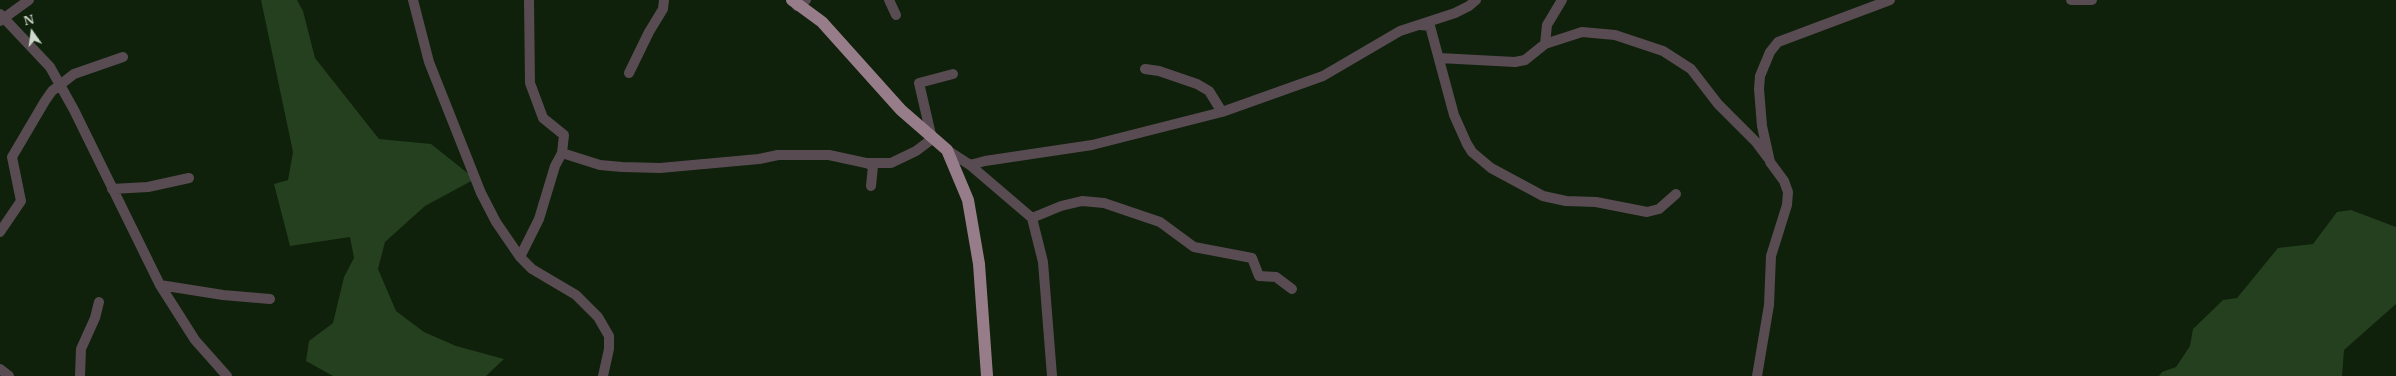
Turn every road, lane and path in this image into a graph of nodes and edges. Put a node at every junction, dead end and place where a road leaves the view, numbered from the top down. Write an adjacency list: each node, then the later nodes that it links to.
1 (29, 0): 13 (street)
2 (413, 0): 35 (street)
3 (528, 0): 25 (street)
4 (664, 0): 19 (street)
5 (889, 0): 12 (street)
6 (1476, 0): 14 (street)
7 (1562, 0): 15 (street)
8 (1890, 0): 26 (street)
9 (2071, 0): 10 (street)
10 (2092, 0)
11 (798, 2): 23 (main road)
12 (896, 15)
13 (1, 18): 21 (street)
14 (1419, 24): 17 (street); 22 (street)
15 (1545, 44): 17 (street); 26 (street)
16 (123, 57): 21 (street)
17 (1439, 58): 32 (street)
18 (1145, 69): 22 (street)
19 (629, 73)
20 (953, 74): 23 (street)
21 (60, 84): 31 (street); 34 (street)
22 (1222, 112): 28 (street)
23 (932, 139): 24 (main road); 27 (street)
24 (947, 150): 28 (street); 45 (main road)
25 (562, 153): 27 (street); 35 (street)
26 (1770, 162): 47 (street)
27 (866, 163): 30 (street)
28 (970, 165): 33 (street)
29 (189, 178): 31 (street)
30 (871, 186)
31 (112, 189): 36 (street)
32 (1676, 194)
33 (1032, 218): 37 (street); 46 (street)
34 (0, 232)
35 (520, 257): 44 (street)
36 (160, 285): 38 (street); 43 (street)
37 (1292, 289)
38 (270, 299)
39 (99, 302): 42 (street)
40 (0, 368): 41 (street)
41 (9, 376)
42 (80, 376)
43 (227, 376)
44 (603, 376)
45 (987, 376)
46 (1052, 376)
47 (1757, 376)

